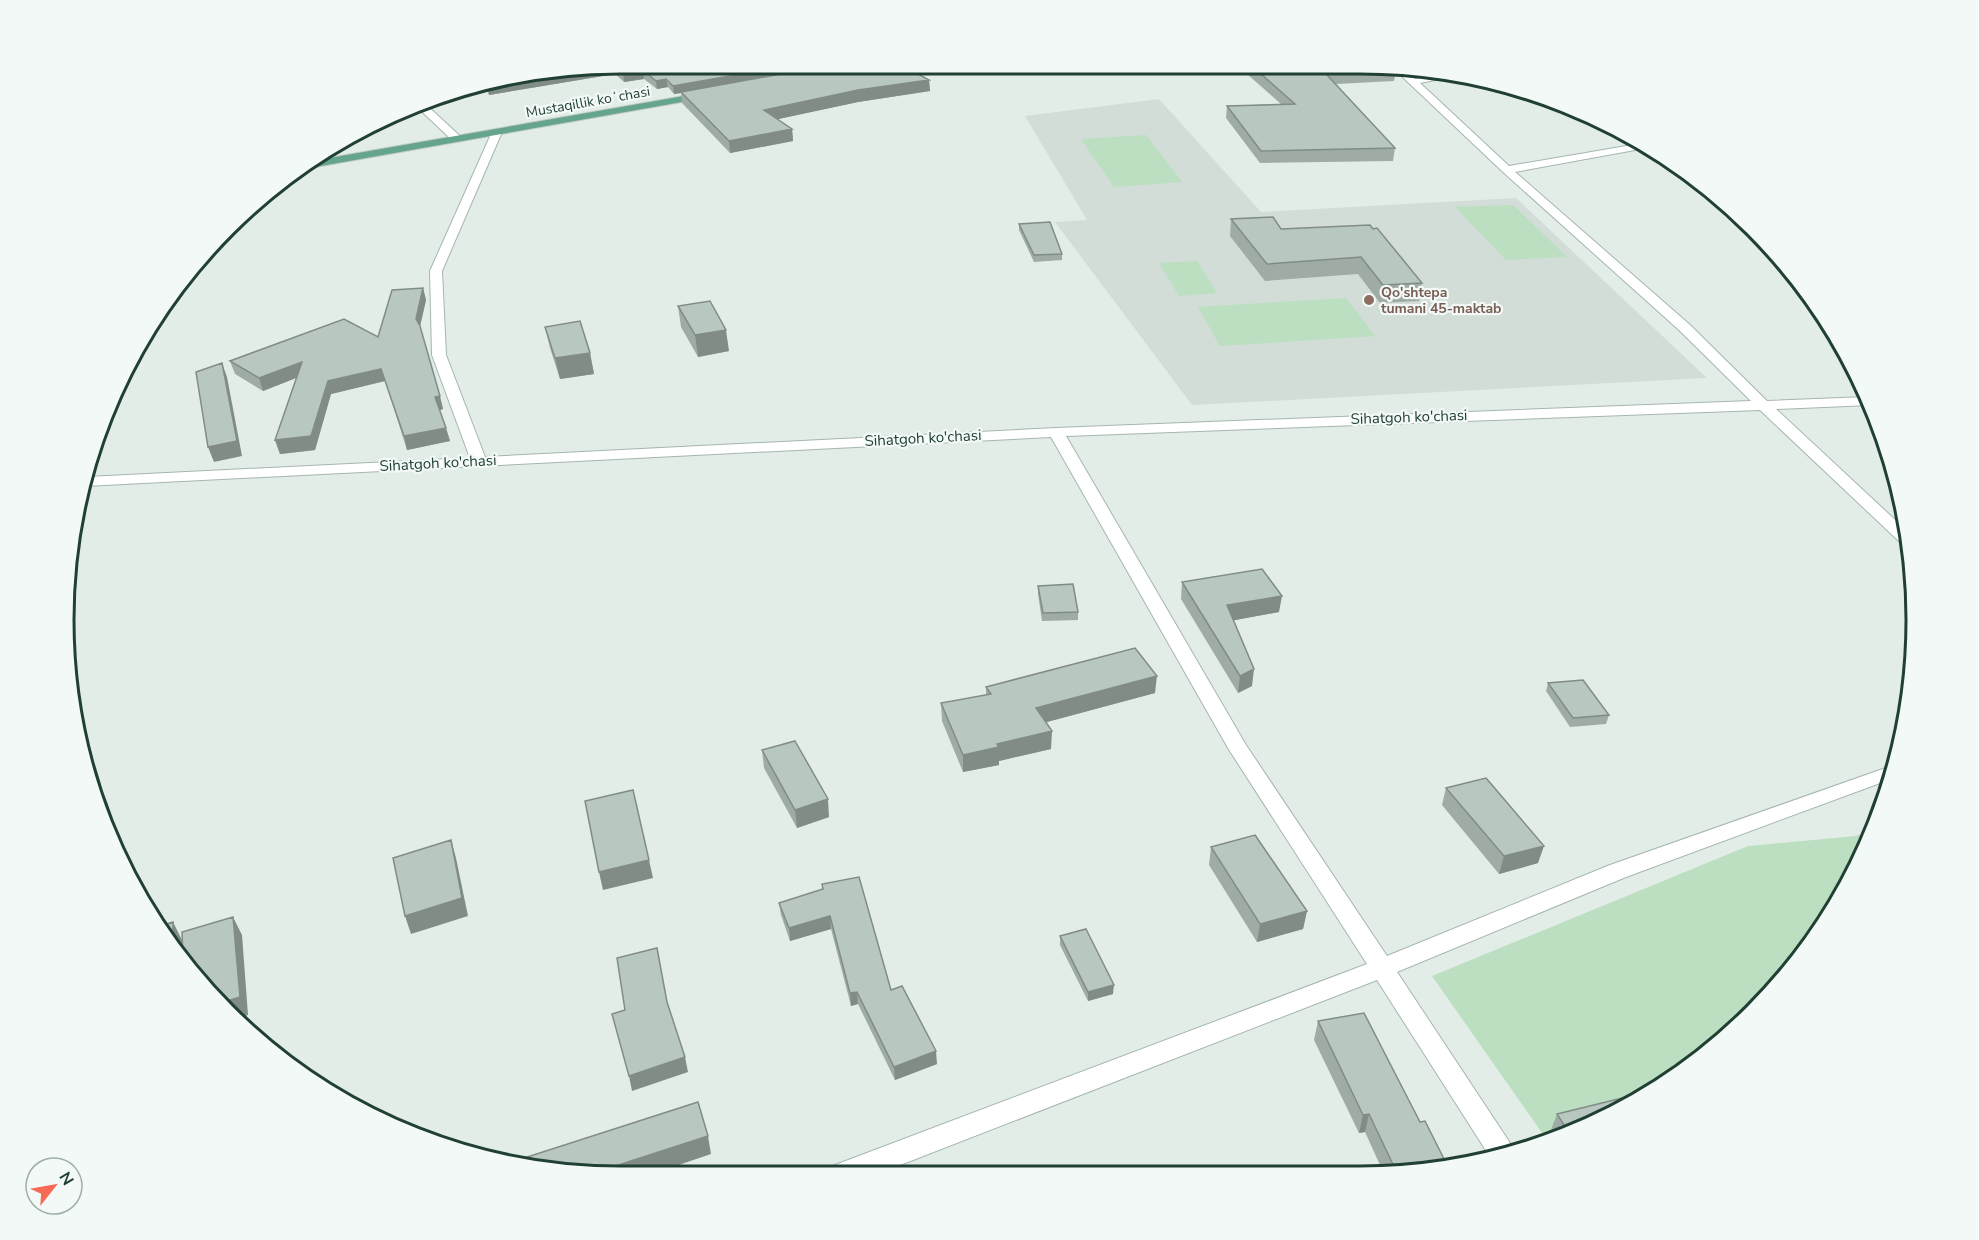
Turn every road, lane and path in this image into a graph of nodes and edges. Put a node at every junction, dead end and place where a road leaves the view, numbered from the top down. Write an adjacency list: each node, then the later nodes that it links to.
1 (1407, 76): 3 (street)
2 (1432, 78): 3 (street)
3 (1413, 82): 10 (street)
4 (716, 93): 6 (main road, Mustaqillik koʻchasi)
5 (426, 110): 7 (street)
6 (497, 132): 7 (main road, Mustaqillik koʻchasi); 14 (street)
7 (457, 139): 9 (main road, Mustaqillik koʻchasi)
8 (1633, 148): 10 (street)
9 (321, 163)
10 (1506, 170): 12 (street)
11 (1860, 401): 12 (street, Sihatgoh ko'chasi)
12 (1761, 403): 13 (street, Sihatgoh ko'chasi); 16 (street)
13 (1056, 432): 14 (street, Sihatgoh ko'chasi); 18 (street)
14 (479, 460): 15 (street, Sihatgoh ko'chasi)
15 (91, 482)
16 (1898, 531)
17 (1883, 774): 18 (street)
18 (1382, 968): 19 (street); 20 (street)
19 (1499, 1148)
20 (863, 1166)

